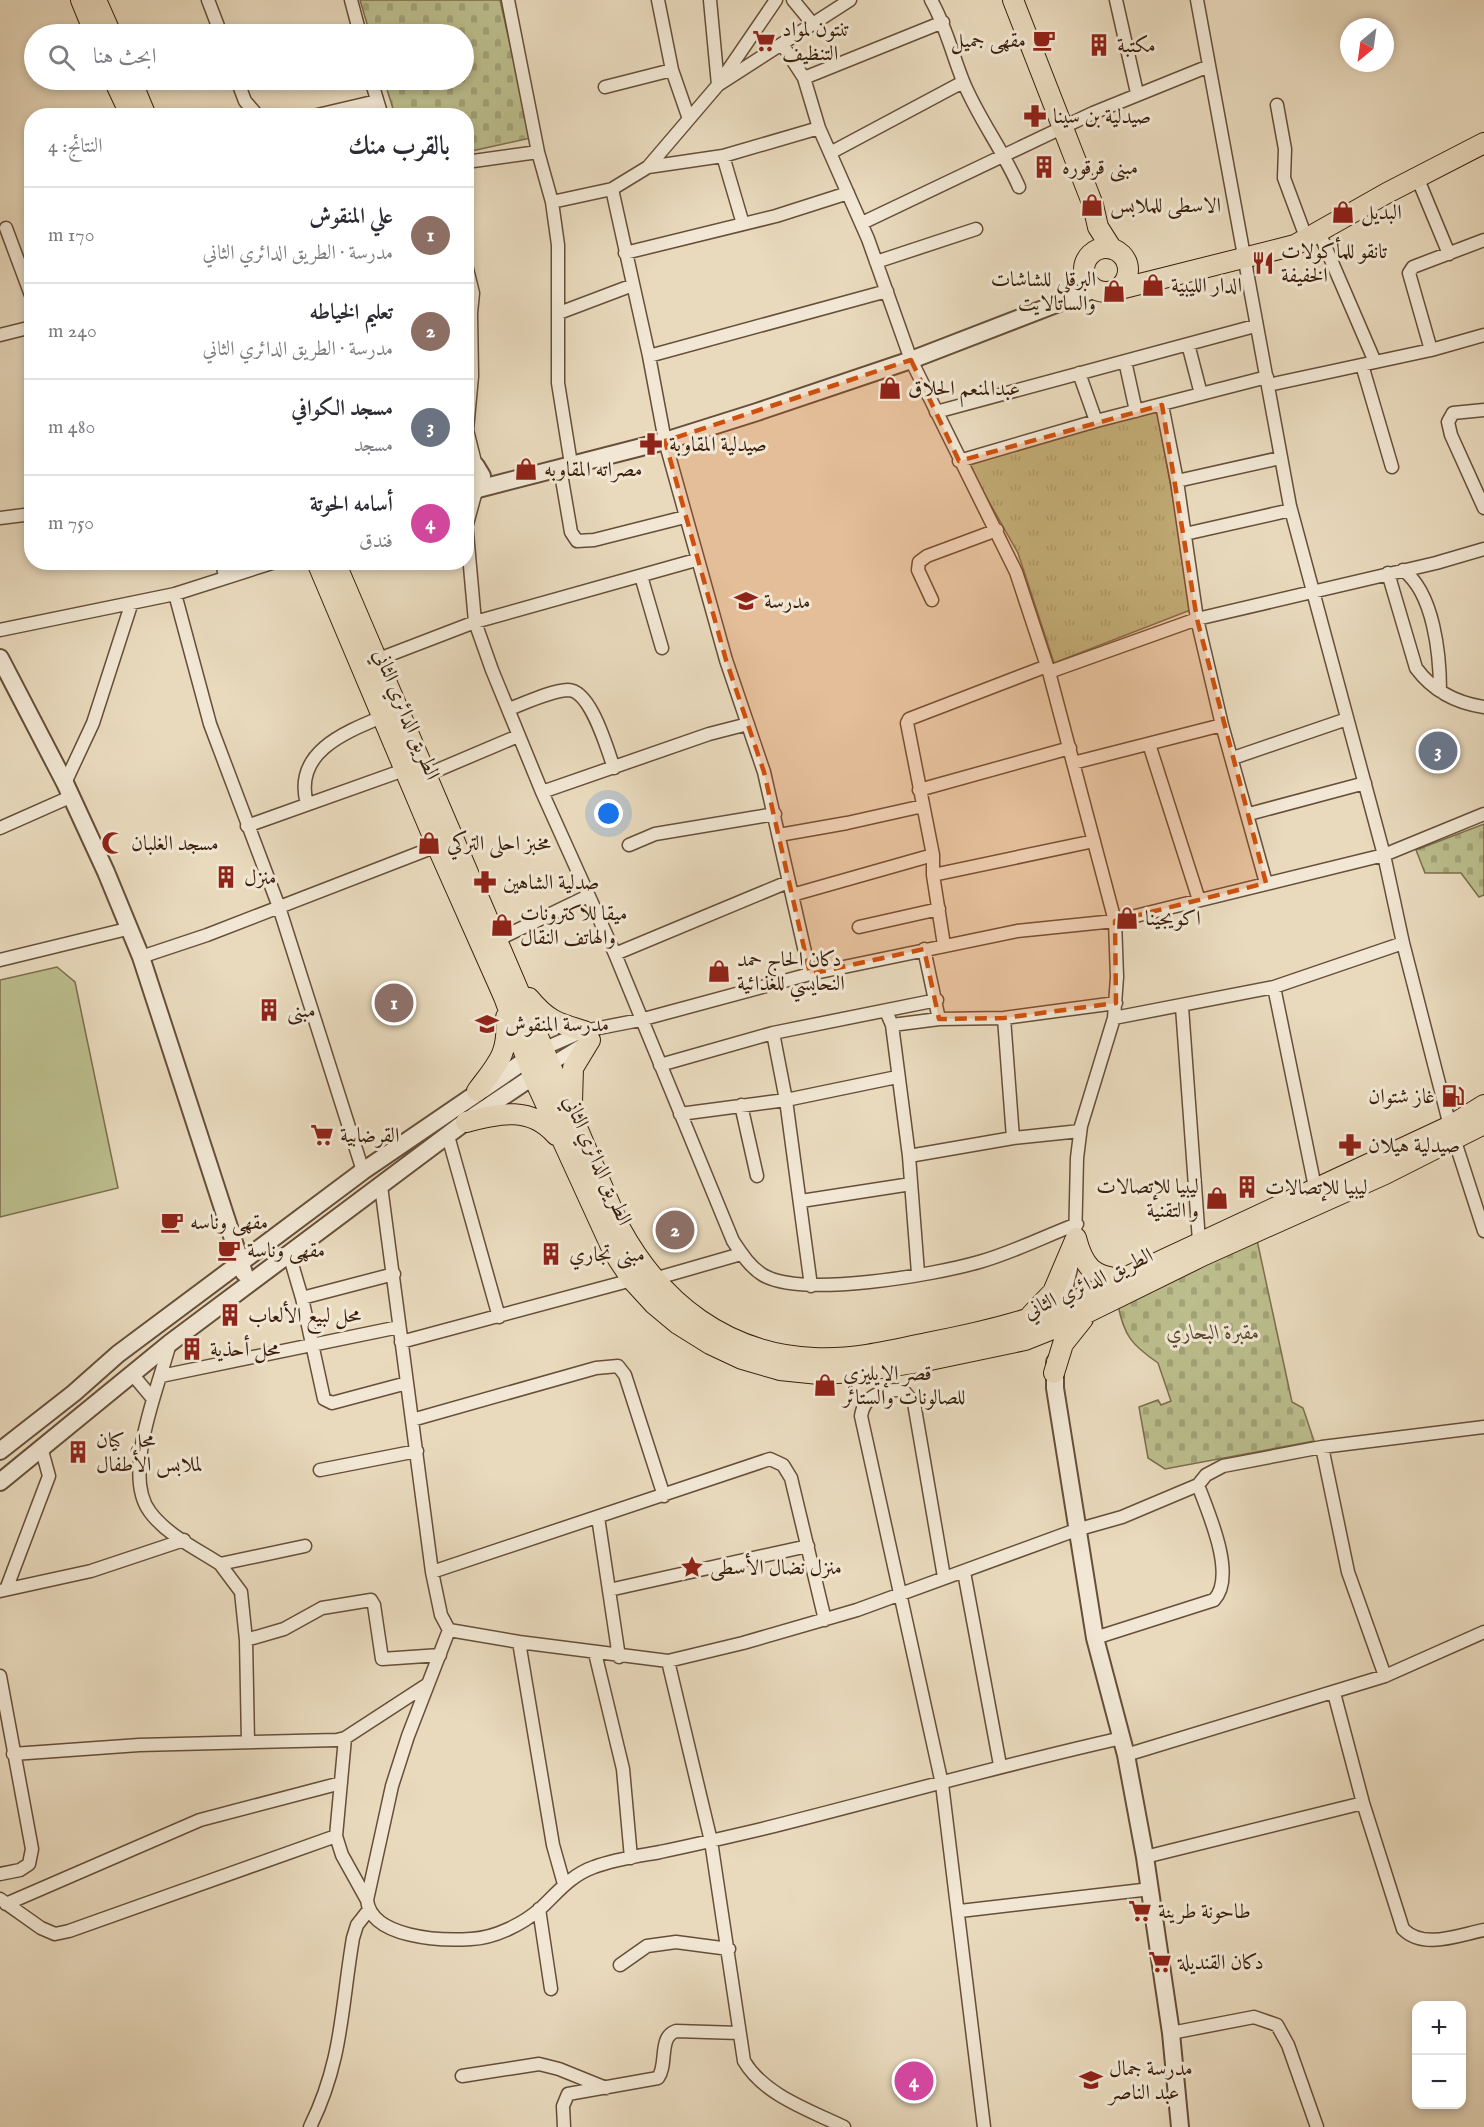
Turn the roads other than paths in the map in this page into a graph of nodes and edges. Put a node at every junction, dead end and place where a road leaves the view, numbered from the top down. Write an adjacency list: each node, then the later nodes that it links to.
1 (81, 0): 17 (main road)
2 (96, 0): 18 (main road)
3 (208, 0): 19 (street)
4 (351, 0): 20 (street)
5 (508, 0): 44 (street)
6 (658, 0): 23 (street)
7 (710, 0): 26 (street)
8 (776, 0): 26 (street)
9 (793, 0): 16 (street)
10 (850, 0): 16 (street)
11 (931, 0): 15 (street)
12 (1013, 0): 42 (main road)
13 (1116, 0): 32 (street)
14 (1197, 0): 22 (street)
15 (944, 22): 24 (street); 25 (street)
16 (812, 23): 21 (street)
17 (91, 24)
18 (107, 24)
19 (217, 24)
20 (357, 24)
21 (782, 44): 24 (street); 26 (street)
22 (1209, 66): 32 (street); 65 (street)
23 (672, 70): 27 (street); 40 (street)
24 (804, 78): 41 (street)
25 (963, 82): 45 (street); 46 (street)
26 (718, 85): 40 (street)
27 (605, 87)
28 (119, 90): 35 (main road)
29 (135, 90): 36 (main road)
30 (241, 90): 37 (street)
31 (374, 90): 33 (street)
32 (1137, 93): 42 (street)
33 (377, 101): 38 (street); 39 (street)
34 (1277, 105): 60 (street)
35 (127, 108)
36 (143, 108)
37 (251, 108)
38 (347, 108)
39 (379, 108)
40 (690, 119): 49 (street)
41 (819, 128): 45 (street); 47 (street)
42 (1064, 128): 46 (street); 55 (main road)
43 (1484, 143): 50 (main road)
44 (538, 152): 48 (street); 54 (street)
45 (830, 153): 53 (street)
46 (1005, 155): 51 (street); 56 (street)
47 (723, 156): 49 (street); 57 (street)
48 (474, 161)
49 (648, 167): 52 (street)
50 (1417, 177): 60 (main road); 63 (street)
51 (1019, 187)
52 (612, 189): 54 (street); 62 (street)
53 (848, 193): 56 (street); 57 (street)
54 (552, 202): 74 (street)
55 (1093, 206): 64 (main road); 67 (main road)
56 (862, 223): 66 (street)
57 (743, 224): 62 (street)
58 (6, 228): 69 (street)
59 (976, 230): 66 (street)
60 (1313, 236): 65 (main road); 84 (street)
61 (1484, 240): 63 (street)
62 (625, 253): 70 (street)
63 (1449, 254): 80 (street)
64 (1119, 255): 67 (main road); 68 (main road); 72 (main road)
65 (1244, 259): 68 (main road); 75 (street)
66 (876, 262): 73 (street)
67 (1085, 266): 71 (main road)
68 (1177, 273): 72 (main road)
69 (24, 276)
70 (633, 285): 74 (street); 81 (street)
71 (1095, 289): 72 (main road); 82 (street)
72 (1116, 290)
73 (887, 291): 81 (street); 82 (street)
74 (559, 313): 98 (street)
75 (1255, 326): 79 (street); 87 (street)
76 (24, 329): 78 (street)
77 (1484, 335): 80 (street)
78 (0, 336)
79 (1188, 344): 83 (street); 88 (street)
80 (1431, 350): 84 (street)
81 (649, 356): 94 (street)
82 (911, 360): 92 (street); 94 (street)
83 (1125, 361): 86 (street); 91 (street)
84 (1376, 362): 85 (street)
85 (1362, 365): 87 (street); 99 (street)
86 (1079, 373): 92 (street); 93 (street)
87 (1267, 381): 88 (street); 95 (street)
88 (1201, 394): 89 (street)
89 (1162, 405): 91 (street); 101 (street)
90 (1484, 410): 102 (street)
91 (1136, 411): 93 (street)
92 (936, 412): 96 (street)
93 (1096, 421): 96 (street)
94 (665, 441): 98 (street); 107 (street)
95 (1280, 458): 101 (street); 105 (street)
96 (959, 461): 109 (street)
97 (474, 465): 100 (street); 103 (street)
98 (566, 466): 100 (street); 107 (street)
99 (1392, 467)
100 (514, 478): 103 (street)
101 (1177, 481): 110 (street)
102 (1480, 487): 104 (street)
103 (474, 492)
104 (1484, 508)
105 (1291, 510): 110 (street); 122 (street)
106 (24, 515): 108 (street)
107 (685, 517): 112 (street)
108 (0, 518)
109 (997, 530): 124 (street); 132 (street)
110 (1185, 534): 126 (street)
111 (1484, 549): 118 (street)
112 (696, 561): 120 (street); 138 (street)
113 (224, 570): 121 (street)
114 (248, 570): 121 (street)
115 (320, 570): 136 (main road, الطريق الدائري الثاني)
116 (338, 570): 131 (main road, الطريق الدائري الثاني)
117 (471, 570): 127 (street)
118 (1403, 570): 119 (street); 133 (street)
119 (1388, 573): 122 (street); 133 (street)
120 (641, 576): 127 (street); 129 (street)
121 (225, 577): 123 (street)
122 (1311, 590): 126 (street); 137 (street)
123 (175, 594): 125 (street); 157 (street)
124 (932, 600)
125 (131, 604): 128 (street); 149 (street)
126 (1197, 619): 132 (street); 139 (street)
127 (475, 622): 131 (street); 135 (street)
128 (0, 630)
129 (662, 648)
130 (0, 658): 149 (street)
131 (376, 660): 147 (main road, الطريق الدائري الثاني)
132 (1048, 669): 142 (street); 150 (street)
133 (1440, 691): 134 (street)
134 (1484, 707)
135 (508, 709): 140 (street); 145 (street)
136 (382, 717): 146 (main road, الطريق الدائري الثاني); 152 (street)
137 (1347, 719): 143 (street); 148 (street)
138 (748, 724): 145 (street); 154 (street)
139 (1222, 725): 141 (street); 143 (street)
140 (518, 736): 147 (street); 151 (street)
141 (1149, 744): 144 (street); 170 (street)
142 (1070, 748): 144 (street); 150 (street)
143 (1233, 758): 155 (street)
144 (1073, 763): 160 (street)
145 (615, 768): 151 (street)
146 (404, 770): 152 (street); 162 (main road, الطريق الدائري الثاني)
147 (426, 775): 176 (main road, الطريق الدائري الثاني)
148 (1365, 783): 155 (street); 164 (street)
149 (67, 790): 158 (street); 175 (street)
150 (920, 790): 153 (street)
151 (542, 792): 169 (street)
152 (307, 804): 157 (street)
153 (923, 806): 159 (street); 163 (street)
154 (775, 814): 159 (street); 161 (street)
155 (1249, 814): 167 (street)
156 (1484, 814): 164 (street)
157 (247, 826): 171 (street)
158 (0, 828)
159 (779, 834): 166 (street)
160 (1094, 841): 165 (street); 173 (street)
161 (629, 845)
162 (437, 846): 171 (street); 186 (main road, الطريق الدائري الثاني)
163 (933, 855): 165 (street); 168 (street)
164 (1384, 855): 167 (street); 177 (street)
165 (933, 875): 172 (street)
166 (788, 882): 168 (street); 180 (street)
167 (1266, 883): 170 (street)
168 (792, 895): 183 (street)
169 (588, 896): 176 (street); 180 (street)
170 (1199, 900): 173 (street)
171 (279, 907): 181 (street); 216 (street)
172 (939, 909): 174 (street); 178 (street)
173 (1115, 921): 178 (street); 188 (street)
174 (859, 927)
175 (127, 929): 181 (street); 182 (street)
176 (497, 940): 184 (main road, الطريق الدائري الثاني)
177 (1403, 943): 185 (street); 211 (street)
178 (944, 945): 179 (street)
179 (924, 949): 183 (street); 187 (street)
180 (615, 954): 194 (street)
181 (141, 957): 227 (street)
182 (0, 960)
183 (810, 974): 194 (street)
184 (514, 979): 197 (main road); 198 (main road, الطريق الدائري الثاني)
185 (1274, 987): 189 (street); 220 (street)
186 (504, 997): 200 (main road, الطريق الدائري الثاني); 202 (main road)
187 (937, 1000): 190 (street); 193 (street)
188 (1116, 1003): 191 (street); 192 (street)
189 (1182, 1006): 192 (street); 224 (street)
190 (886, 1011): 195 (street); 196 (street)
191 (1004, 1018): 193 (street); 213 (street)
192 (1114, 1018): 210 (street)
193 (939, 1019): 195 (street)
194 (640, 1020): 197 (street); 199 (street)
195 (892, 1025): 201 (street)
196 (773, 1033): 199 (street); 203 (street)
197 (587, 1035): 198 (street); 206 (main road)
198 (548, 1056): 200 (street); 206 (main road, الطريق الدائري الثاني)
199 (660, 1065): 207 (street)
200 (530, 1067): 202 (street); 208 (street); 214 (main road, الطريق الدائري الثاني)
201 (897, 1077): 203 (street); 215 (street)
202 (477, 1091): 216 (street)
203 (786, 1100): 205 (street); 221 (street)
204 (1484, 1105): 211 (main road, الطريق الدائري الثاني)
205 (741, 1106): 207 (street); 217 (street)
206 (572, 1114): 231 (main road, الطريق الدائري الثاني)
207 (680, 1114): 226 (street)
208 (466, 1122): 212 (street); 214 (main road)
209 (1484, 1124): 211 (main road, الطريق الدائري الثاني)
210 (1080, 1131): 213 (street); 222 (street)
211 (1453, 1133): 220 (main road, الطريق الدائري الثاني); 223 (street); 237 (main road, الطريق الدائري الثاني)
212 (448, 1136): 219 (street); 238 (street)
213 (1013, 1138): 215 (street)
214 (564, 1144): 232 (main road, الطريق الدائري الثاني)
215 (909, 1156): 218 (street)
216 (363, 1171): 227 (street)
217 (757, 1176)
218 (911, 1184): 221 (street); 228 (street)
219 (381, 1186): 225 (street); 229 (street)
220 (1315, 1187): 224 (main road, الطريق الدائري الثاني)
221 (801, 1201): 234 (street)
222 (1077, 1231): 228 (street); 230 (main road); 236 (street); 241 (main road)
223 (1484, 1231)
224 (1199, 1241): 230 (main road, الطريق الدائري الثاني)
225 (289, 1254): 233 (street); 235 (street)
226 (741, 1254): 231 (street); 234 (street)
227 (240, 1263): 233 (street); 254 (street)
228 (918, 1273): 234 (street)
229 (394, 1274): 235 (street); 240 (street)
230 (1123, 1278): 236 (main road, الطريق الدائري الثاني)
231 (654, 1279): 241 (main road, الطريق الدائري الثاني)
232 (632, 1280): 238 (street); 241 (main road, الطريق الدائري الثاني)
233 (249, 1284): 243 (street)
234 (811, 1286)
235 (303, 1298): 244 (street)
236 (1062, 1307): 239 (street); 241 (main road, الطريق الدائري الثاني)
237 (1097, 1307): 239 (main road, الطريق الدائري الثاني); 245 (main road)
238 (500, 1317): 242 (street)
239 (1060, 1326): 241 (main road, الطريق الدائري الثاني); 245 (street)
240 (399, 1327): 242 (street); 244 (street)
241 (1024, 1330): 245 (main road)
242 (401, 1342): 248 (street)
243 (170, 1343): 246 (street); 247 (street)
244 (313, 1343): 247 (street); 248 (street)
245 (1054, 1373): 261 (street)
246 (133, 1375): 249 (street); 252 (street)
247 (161, 1376): 249 (street)
248 (407, 1383): 250 (street)
249 (153, 1399): 262 (street)
250 (412, 1420): 255 (street); 259 (street)
251 (1484, 1427): 253 (street)
252 (40, 1447): 257 (street); 269 (street)
253 (1322, 1447): 258 (street); 283 (street)
254 (0, 1451)
255 (417, 1451): 256 (street); 266 (street)
256 (320, 1470)
257 (0, 1482)
258 (1198, 1485): 261 (street); 275 (street)
259 (664, 1496): 260 (street); 264 (street)
260 (598, 1517): 266 (street); 270 (street)
261 (1076, 1530): 267 (street); 275 (street)
262 (184, 1540): 265 (street); 269 (street)
263 (305, 1546): 265 (street)
264 (808, 1546): 270 (street); 272 (street)
265 (220, 1564): 276 (street)
266 (432, 1572): 273 (street)
267 (964, 1572): 268 (street); 292 (street)
268 (944, 1577): 271 (street); 271 (street)
269 (4, 1589)
270 (609, 1590): 280 (street)
271 (900, 1596): 272 (street); 294 (street)
272 (825, 1620): 281 (street)
273 (449, 1630): 277 (street); 279 (street)
274 (1484, 1632): 283 (street)
275 (1095, 1638): 288 (street)
276 (246, 1640): 279 (street); 289 (street)
277 (519, 1642): 278 (street); 301 (street)
278 (595, 1653): 280 (street); 299 (street)
279 (440, 1655): 284 (street)
280 (620, 1656): 281 (street)
281 (668, 1662): 297 (street)
282 (0, 1676): 286 (street)
283 (1385, 1676): 285 (street)
284 (428, 1684): 287 (street); 304 (street)
285 (1334, 1693): 291 (street); 295 (street)
286 (2, 1704): 290 (street)
287 (345, 1738): 289 (street); 293 (street)
288 (1122, 1738): 291 (street); 292 (street)
289 (248, 1742): 290 (street)
290 (13, 1754): 300 (street)
291 (1126, 1755): 298 (street)
292 (1000, 1765): 294 (street)
293 (341, 1783): 296 (street); 303 (street)
294 (942, 1784): 297 (street); 306 (street)
295 (1363, 1803): 298 (street); 307 (street)
296 (336, 1836): 303 (street); 304 (street)
297 (711, 1841): 299 (street); 308 (street)
298 (1146, 1857): 302 (street)
299 (630, 1858): 301 (street)
300 (0, 1874)
301 (564, 1884): 305 (street)
302 (1151, 1890): 306 (street); 312 (street)
303 (3, 1901)
304 (367, 1906): 305 (street); 315 (street)
305 (539, 1909): 310 (street)
306 (960, 1911): 318 (street)
307 (1484, 1930)
308 (729, 1949): 309 (street); 311 (street)
309 (620, 1965)
310 (551, 1989)
311 (740, 2033): 314 (street); 317 (street)
312 (1171, 2033): 319 (street); 320 (street)
313 (462, 2076): 314 (street)
314 (606, 2088): 316 (street)
315 (310, 2127)
316 (564, 2127)
317 (844, 2127)
318 (984, 2127)
319 (1180, 2127)
320 (1317, 2127)

